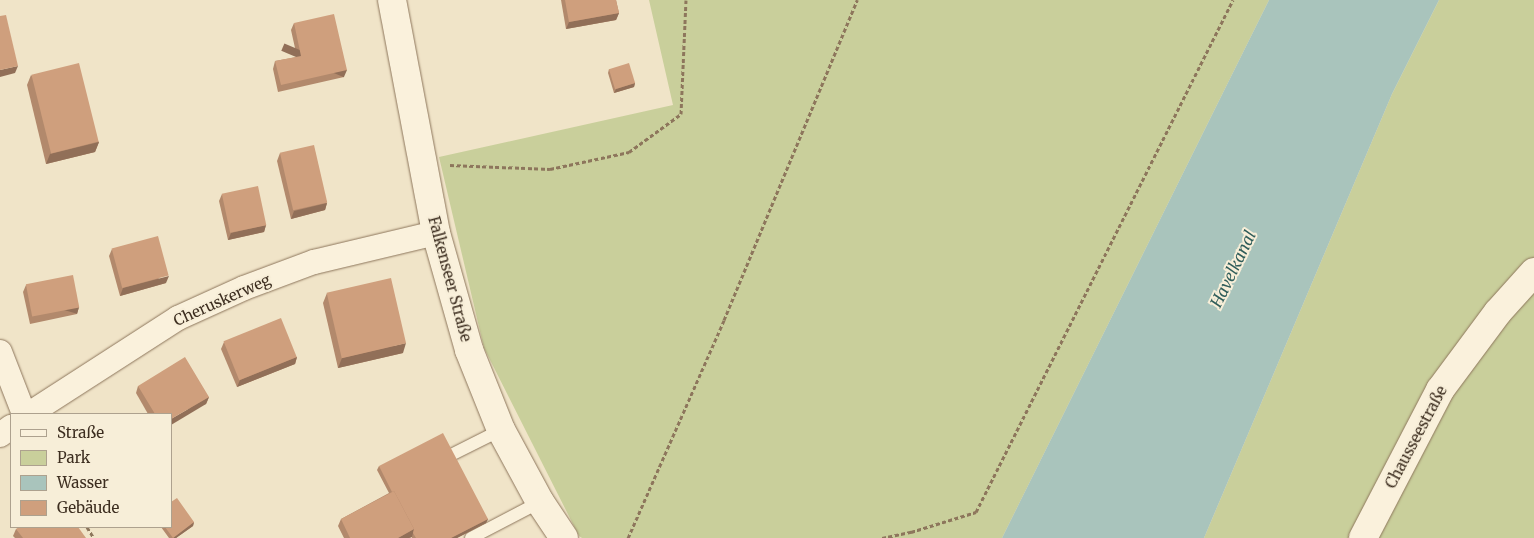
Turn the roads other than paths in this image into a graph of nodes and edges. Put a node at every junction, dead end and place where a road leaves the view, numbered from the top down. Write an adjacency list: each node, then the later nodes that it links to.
1 (392, 0): 2 (main road, Falkenseer Straße)
2 (436, 233): 6 (street, Cheruskerweg); 7 (main road, Falkenseer Straße)
3 (1534, 272): 12 (main road, Chausseestraße)
4 (0, 352): 5 (street)
5 (24, 413)
6 (31, 413)
7 (501, 430): 8 (lane); 9 (main road, Falkenseer Straße)
8 (451, 455)
9 (540, 502): 10 (lane); 11 (main road, Falkenseer Straße)
10 (471, 538)
11 (564, 538)
12 (1363, 538)

